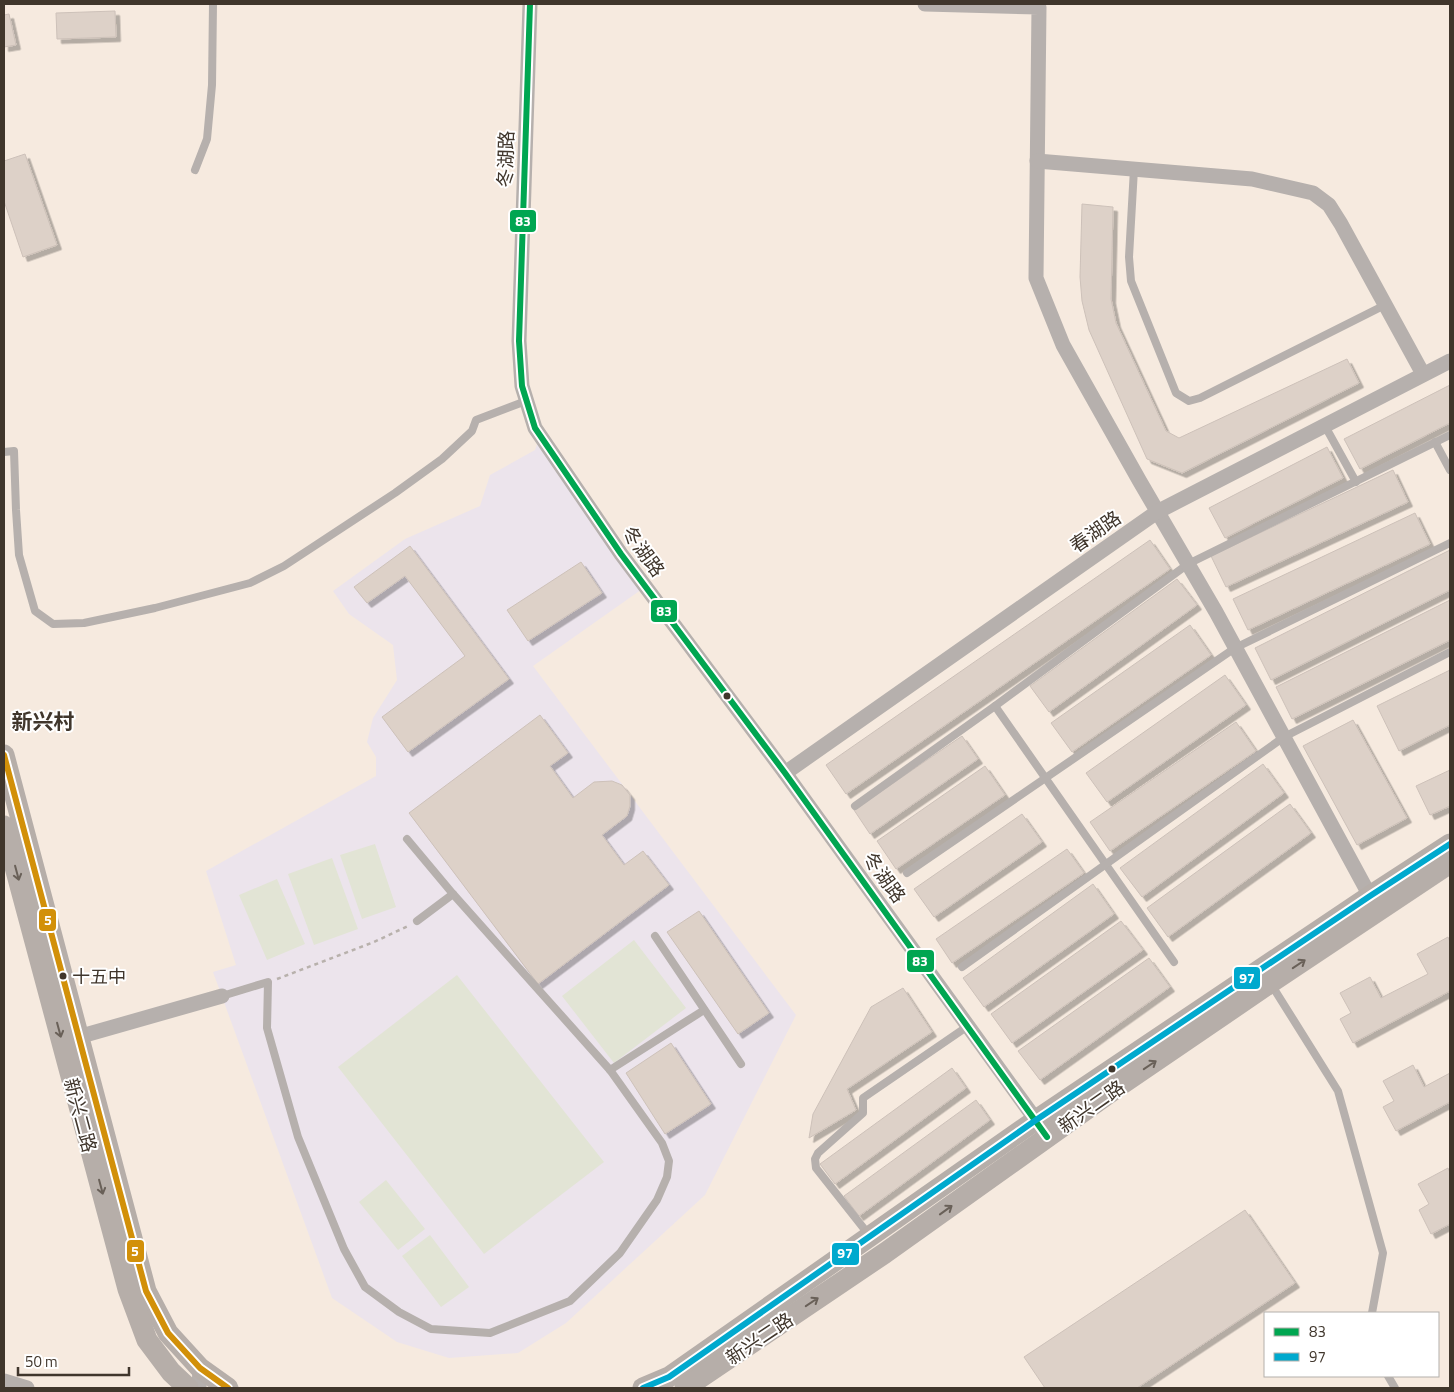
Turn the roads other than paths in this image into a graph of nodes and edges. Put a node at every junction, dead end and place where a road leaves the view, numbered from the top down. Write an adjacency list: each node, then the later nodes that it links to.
1 (213, 4): 7 (lane)
2 (530, 4): 11 (street, 冬湖路)
3 (926, 4): 4 (street)
4 (988, 5): 5 (street)
5 (1037, 161): 6 (street); 18 (street)
6 (1134, 169): 8 (street); 8 (lane)
7 (195, 170)
8 (1385, 305): 10 (street)
9 (1450, 361): 10 (street, 春湖路)
10 (1423, 374): 12 (street, 春湖路)
11 (526, 401): 15 (lane); 26 (street, 冬湖路)
12 (1324, 426): 17 (lane); 18 (street, 春湖路)
13 (1450, 435): 14 (lane)
14 (1436, 442): 16 (lane); 17 (lane)
15 (4, 452)
16 (1450, 470)
17 (1356, 482): 20 (lane)
18 (1157, 512): 20 (street); 26 (street, 春湖路)
19 (1450, 543): 21 (lane)
20 (1188, 564): 21 (street); 23 (lane)
21 (1236, 648): 24 (street); 27 (lane)
22 (1450, 652): 24 (lane)
23 (995, 706): 27 (lane); 28 (lane)
24 (1284, 737): 33 (lane); 36 (street)
25 (4, 755): 45 (main road, 新兴二路)
26 (785, 773): 44 (street, 冬湖路)
27 (1046, 778): 33 (lane); 34 (lane)
28 (855, 806)
29 (4, 826): 55 (main road, 新兴二路, one-way to 55)
30 (407, 839): 35 (lane)
31 (1450, 844): 36 (main road, 新兴二路)
32 (1450, 863): 41 (main road, 新兴二路, one-way to 32)
33 (1106, 865): 39 (lane); 40 (lane)
34 (907, 873)
35 (453, 894): 37 (lane); 47 (lane)
36 (1370, 896): 48 (main road, 新兴二路)
37 (417, 921)
38 (654, 936): 43 (lane)
39 (1174, 962)
40 (962, 967)
41 (1270, 983): 48 (main road, 新兴二路, one-way to 41); 50 (lane)
42 (222, 996): 45 (street); 47 (lane)
43 (704, 1010): 46 (lane); 47 (lane)
44 (968, 1026): 48 (street, 冬湖路); 49 (lane)
45 (78, 1037): 52 (main road, 新兴二路)
46 (741, 1064)
47 (610, 1070)
48 (1042, 1129): 49 (main road, 新兴二路); 58 (main road, 新兴二路, one-way to 48)
49 (870, 1236): 57 (main road, 新兴二路)
50 (1372, 1312)
51 (1389, 1377): 59 (lane)
52 (199, 1378): 56 (main road, 新兴二路)
53 (4, 1381): 54 (street)
54 (27, 1388)
55 (188, 1388)
56 (228, 1388)
57 (643, 1388)
58 (685, 1388)
59 (1395, 1388)

